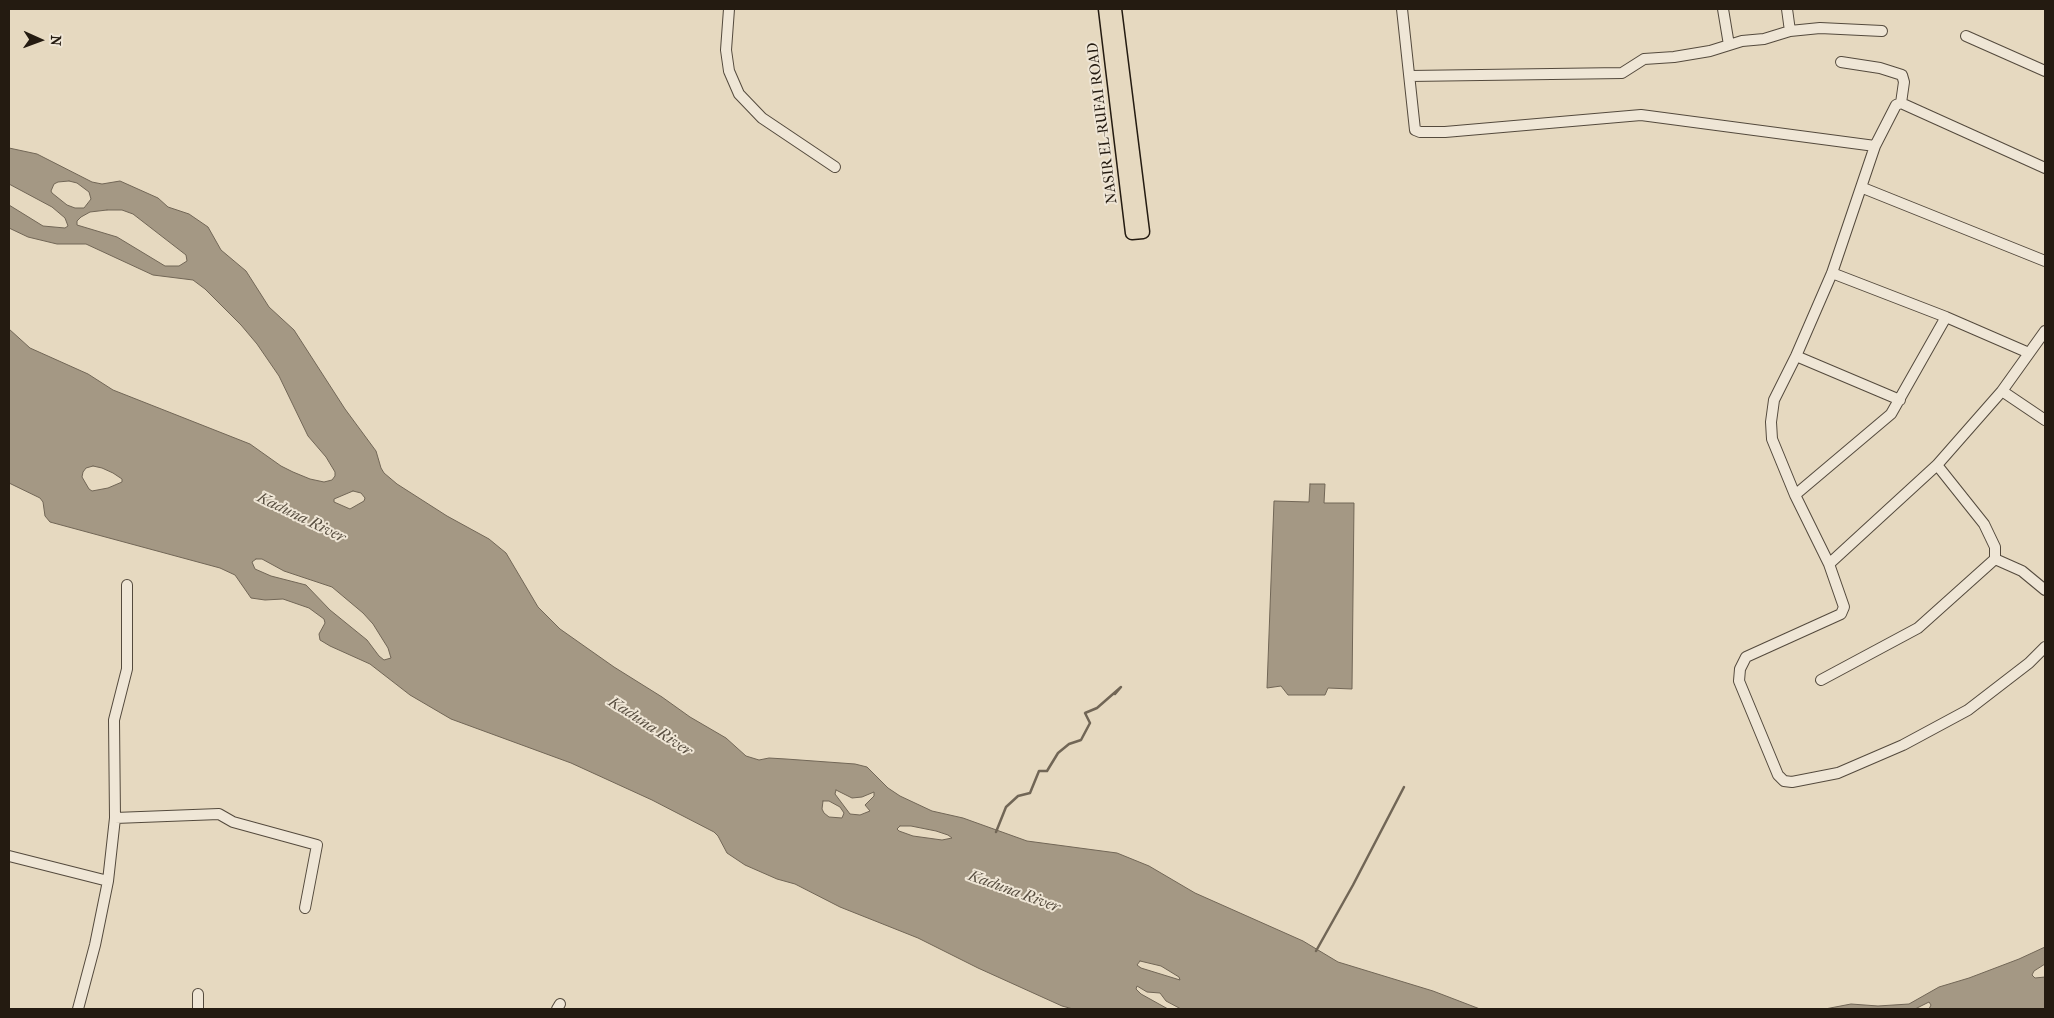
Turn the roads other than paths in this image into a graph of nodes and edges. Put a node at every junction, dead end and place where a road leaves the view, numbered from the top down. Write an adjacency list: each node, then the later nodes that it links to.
1 (729, 9): 17 (street)
2 (1105, 9): 14 (main road, NASIR EL-RUFAI ROAD)
3 (1115, 9): 14 (main road)
4 (1402, 9): 13 (street)
5 (1722, 9): 10 (street)
6 (1786, 9): 8 (street)
7 (1882, 31): 8 (street)
8 (1790, 32): 10 (street)
9 (1966, 36): 12 (street)
10 (1729, 45): 13 (street)
11 (1841, 62): 15 (street)
12 (2045, 71)
13 (1410, 76): 16 (street)
14 (1120, 94): 20 (main road)
15 (1901, 103): 16 (street); 18 (street)
16 (1875, 146): 19 (street)
17 (835, 167)
18 (2045, 168)
19 (1862, 188): 21 (street); 22 (street)
20 (1132, 233)
21 (2045, 261)
22 (1832, 273): 23 (street); 26 (street)
23 (1946, 318): 25 (street); 28 (street)
24 (2045, 331): 25 (street)
25 (2029, 353): 27 (street)
26 (1796, 356): 28 (street); 31 (street)
27 (2002, 391): 29 (street); 30 (street)
28 (1900, 400): 31 (street)
29 (2045, 420)
30 (1937, 466): 32 (street); 33 (street)
31 (1795, 495): 33 (street)
32 (1995, 559): 35 (street); 37 (street)
33 (1829, 564): 36 (street)
34 (127, 585): 38 (street)
35 (2045, 590)
36 (2045, 647)
37 (1821, 680)
38 (115, 818): 40 (street); 41 (street)
39 (9, 856): 40 (street)
40 (108, 881): 43 (street)
41 (306, 908)
42 (198, 994): 44 (street)
43 (78, 1009)
44 (198, 1009)

